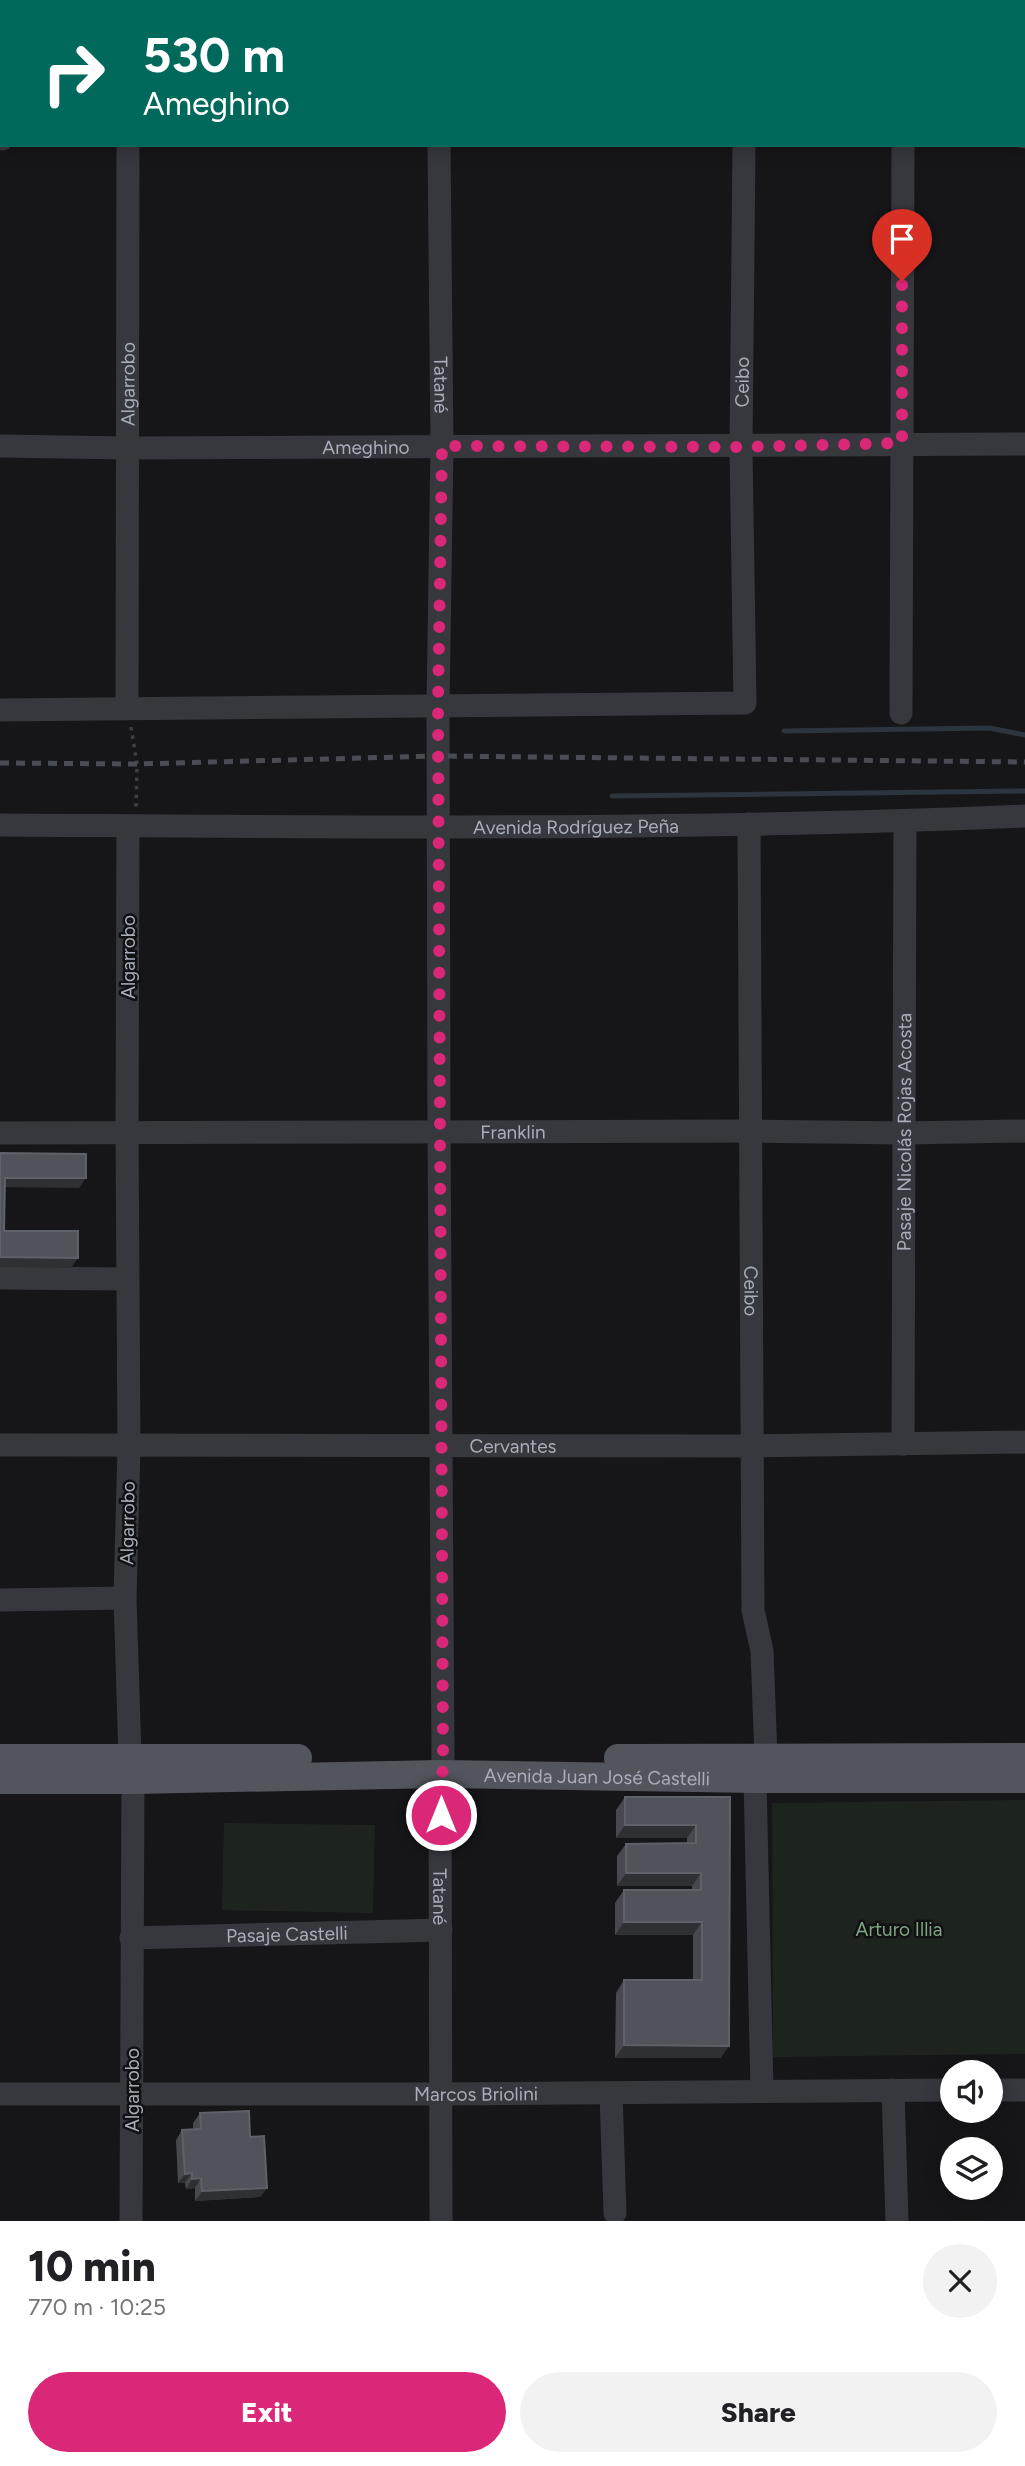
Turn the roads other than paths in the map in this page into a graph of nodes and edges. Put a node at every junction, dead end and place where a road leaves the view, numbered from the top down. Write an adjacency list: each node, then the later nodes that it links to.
1 (128, 147): 10 (street, Algarrobo)
2 (439, 147): 8 (street, Tatané)
3 (744, 147): 9 (street, Ceibo)
4 (903, 147): 5 (street)
5 (902, 443): 6 (street, Ameghino); 9 (street, Ameghino); 14 (street)
6 (1025, 444)
7 (0, 446): 10 (street, Ameghino)
8 (442, 446): 9 (street, Ameghino); 10 (street, Ameghino); 11 (street, Tatané)
9 (741, 447): 11 (street, Ceibo)
10 (127, 448): 12 (street, Algarrobo)
11 (438, 706): 12 (street); 20 (street, Tatané)
12 (127, 708): 13 (street)
13 (0, 710)
14 (901, 713)
15 (1025, 816): 16 (street, Avenida Rodríguez Peña)
16 (905, 821): 17 (street, Avenida Rodríguez Peña); 26 (street, Pasaje Nicolás Rojas Acosta)
17 (749, 824): 20 (street, Avenida Rodríguez Peña); 21 (street, Ceibo)
18 (0, 825): 19 (street, Avenida Rodríguez Peña)
19 (128, 826): 20 (street, Avenida Rodríguez Peña); 25 (street, Algarrobo)
20 (439, 828): 23 (street, Tatané)
21 (749, 1131): 23 (street, Franklin); 26 (street, Franklin); 34 (street, Ceibo)
22 (1025, 1131): 26 (street, Franklin)
23 (439, 1132): 25 (street, Franklin); 32 (street, Tatané)
24 (0, 1133): 25 (street, Franklin)
25 (127, 1133): 28 (street, Algarrobo)
26 (905, 1133): 30 (street, Pasaje Nicolás Rojas Acosta)
27 (0, 1278): 28 (street)
28 (127, 1279): 33 (street, Algarrobo)
29 (1025, 1442): 30 (street, Cervantes)
30 (903, 1444): 34 (street, Cervantes)
31 (0, 1445): 33 (street, Cervantes)
32 (441, 1445): 33 (street, Cervantes); 34 (street, Cervantes); 39 (street, Tatané)
33 (129, 1446): 35 (street, Algarrobo)
34 (751, 1446): 40 (street, Ceibo)
35 (125, 1598): 36 (street); 41 (street, Algarrobo)
36 (0, 1600)
37 (1025, 1757): 40 (main road, Avenida Juan José Castelli)
38 (0, 1758): 41 (main road, Avenida Juan José Castelli)
39 (442, 1766): 40 (main road, Avenida Juan José Castelli); 41 (main road, Avenida Juan José Castelli); 44 (street, Tatané)
40 (761, 1768): 42 (main road, Avenida Juan José Castelli); 50 (street, Ceibo)
41 (131, 1769): 43 (main road, Avenida Juan José Castelli); 45 (street, Algarrobo)
42 (1025, 1779)
43 (0, 1780)
44 (441, 1930): 45 (street, Pasaje Castelli); 54 (street, Tatané)
45 (131, 1938): 53 (street, Algarrobo)
46 (894, 2090): 47 (street, Marcos Briolini); 50 (street, Marcos Briolini); 58 (street)
47 (940, 2090)
48 (1003, 2090): 49 (street)
49 (1025, 2090)
50 (762, 2091): 51 (street, Marcos Briolini)
51 (611, 2093): 54 (street, Marcos Briolini); 55 (street)
52 (0, 2094): 53 (street, Marcos Briolini)
53 (132, 2094): 54 (street, Marcos Briolini); 56 (street, Algarrobo)
54 (441, 2094): 57 (street, Tatané)
55 (615, 2213)
56 (131, 2221)
57 (442, 2221)
58 (897, 2221)

